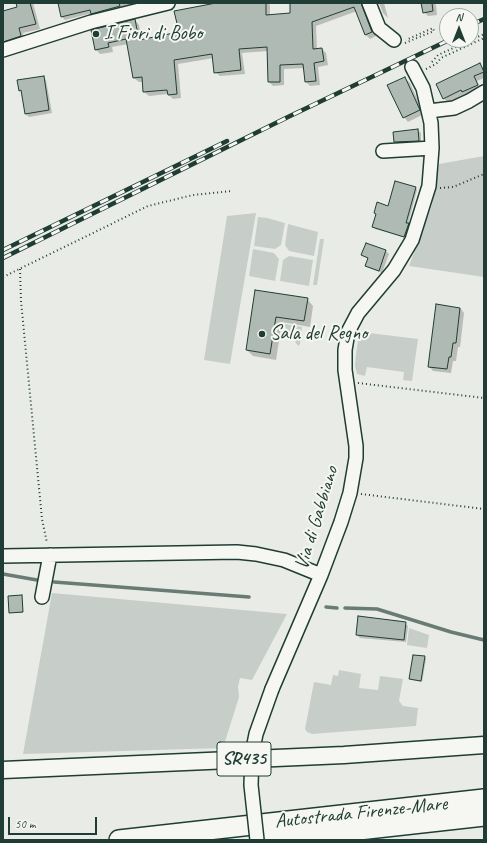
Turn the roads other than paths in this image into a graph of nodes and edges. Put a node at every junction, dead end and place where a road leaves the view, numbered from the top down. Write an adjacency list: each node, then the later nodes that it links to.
1 (168, 3): 4 (street)
2 (369, 3): 3 (street)
3 (398, 41)
4 (3, 50)
5 (414, 70): 7 (street, Via di Gabbiano)
6 (484, 92): 7 (street)
7 (429, 112): 8 (street, Via di Gabbiano)
8 (432, 148): 9 (street); 12 (street, Via di Gabbiano)
9 (383, 151)
10 (50, 555): 11 (street); 12 (street); 13 (street)
11 (3, 556)
12 (321, 576): 19 (street, Via di Gabbiano, bridge)
13 (42, 597)
14 (484, 745): 15 (main road, SR435)
15 (3, 770)
16 (484, 799): 18 (highway, Autostrada Firenze-Mare)
17 (484, 816): 20 (highway, Autostrada Firenze-Mare)
18 (119, 840)
19 (257, 840)
20 (270, 840)

